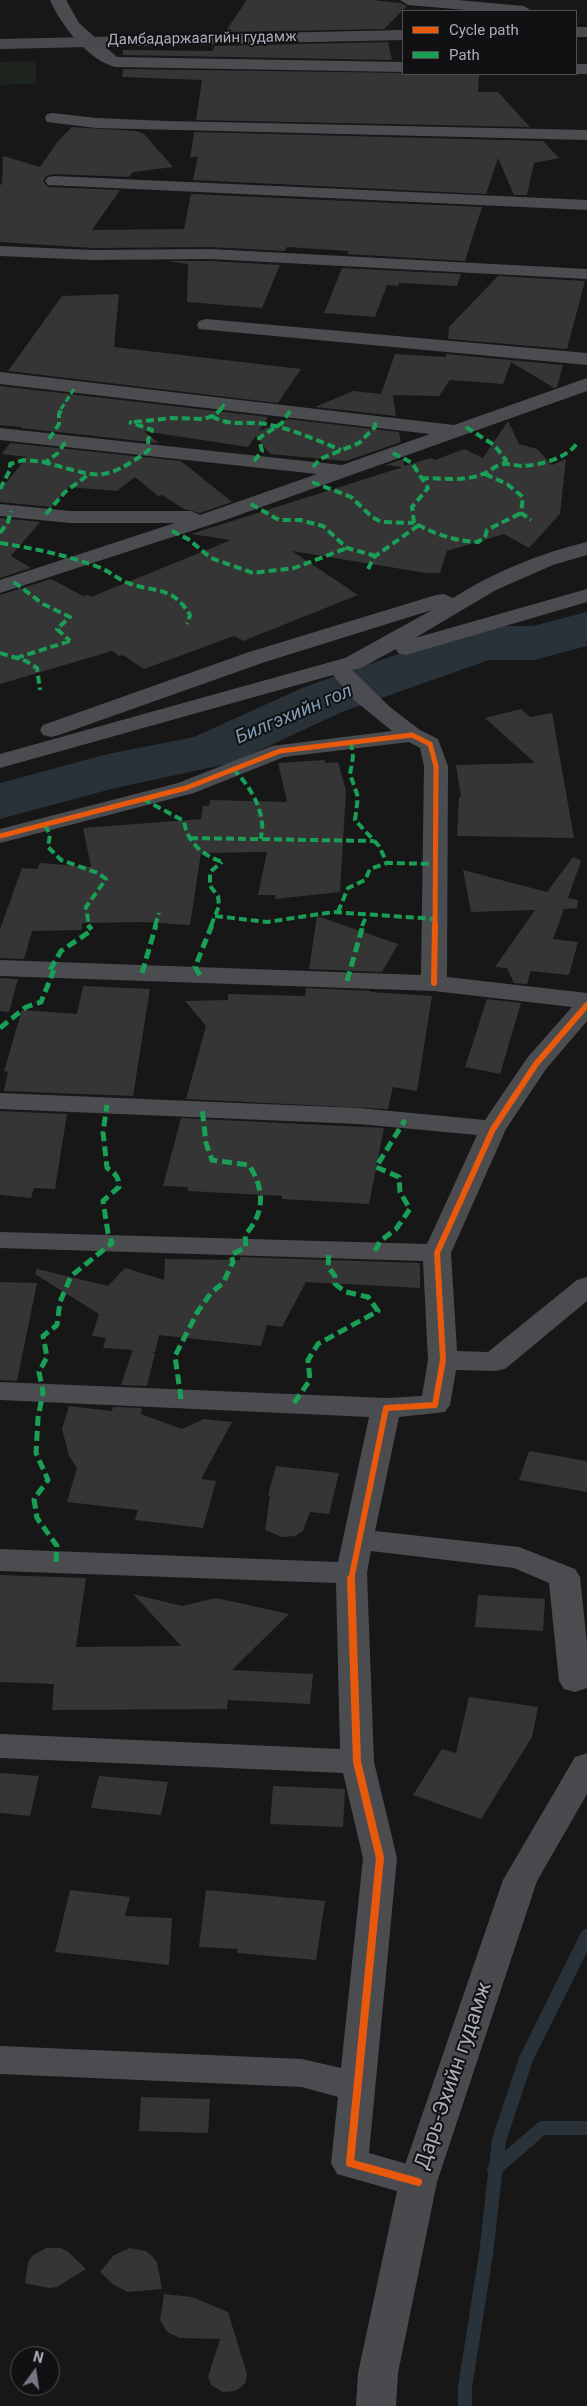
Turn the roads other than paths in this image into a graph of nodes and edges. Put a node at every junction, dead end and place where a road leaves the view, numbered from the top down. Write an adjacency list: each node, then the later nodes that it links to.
1 (58, 0): 7 (street)
2 (408, 0): 4 (street)
3 (537, 0): 5 (street)
4 (514, 10)
5 (526, 10)
6 (402, 34): 7 (main road, Дамбадаржаагийн гудамж)
7 (88, 41): 8 (main road, Дамбадаржаагийн гудамж); 9 (street)
8 (0, 44)
9 (402, 67)
10 (53, 118): 11 (street)
11 (587, 135)
12 (54, 181): 13 (street)
13 (587, 206)
14 (0, 251): 15 (street)
15 (587, 274)
16 (206, 326): 17 (street)
17 (587, 359)
18 (0, 378): 20 (street)
19 (587, 384): 20 (street)
20 (457, 430): 22 (street)
21 (0, 434): 22 (street)
22 (344, 471): 24 (street)
23 (0, 510): 24 (street)
24 (218, 516): 27 (street)
25 (587, 548): 26 (street)
26 (488, 585): 29 (street); 31 (street)
27 (0, 587)
28 (587, 595): 29 (street)
29 (345, 669): 30 (street); 32 (street)
30 (412, 735): 33 (street); 35 (street)
31 (0, 747)
32 (0, 761)
33 (0, 836)
34 (0, 968): 35 (street)
35 (434, 984): 36 (street)
36 (587, 1001)
37 (587, 1005): 39 (street)
38 (0, 1101): 39 (street)
39 (493, 1129): 41 (street)
40 (0, 1240): 41 (street)
41 (436, 1253): 43 (street)
42 (587, 1286): 43 (street)
43 (444, 1360): 45 (street)
44 (0, 1391): 45 (street)
45 (386, 1408): 46 (street)
46 (358, 1539): 48 (street); 49 (street)
47 (0, 1560): 48 (street)
48 (351, 1573): 51 (street)
49 (576, 1681)
50 (0, 1746): 51 (street)
51 (357, 1762): 54 (street)
52 (587, 1765): 55 (main road, Дарь-Эхийн гудамж)
53 (0, 2060): 54 (street)
54 (358, 2085): 55 (street)
55 (418, 2182): 56 (main road, Дарь-Эхийн гудамж)
56 (376, 2406)

